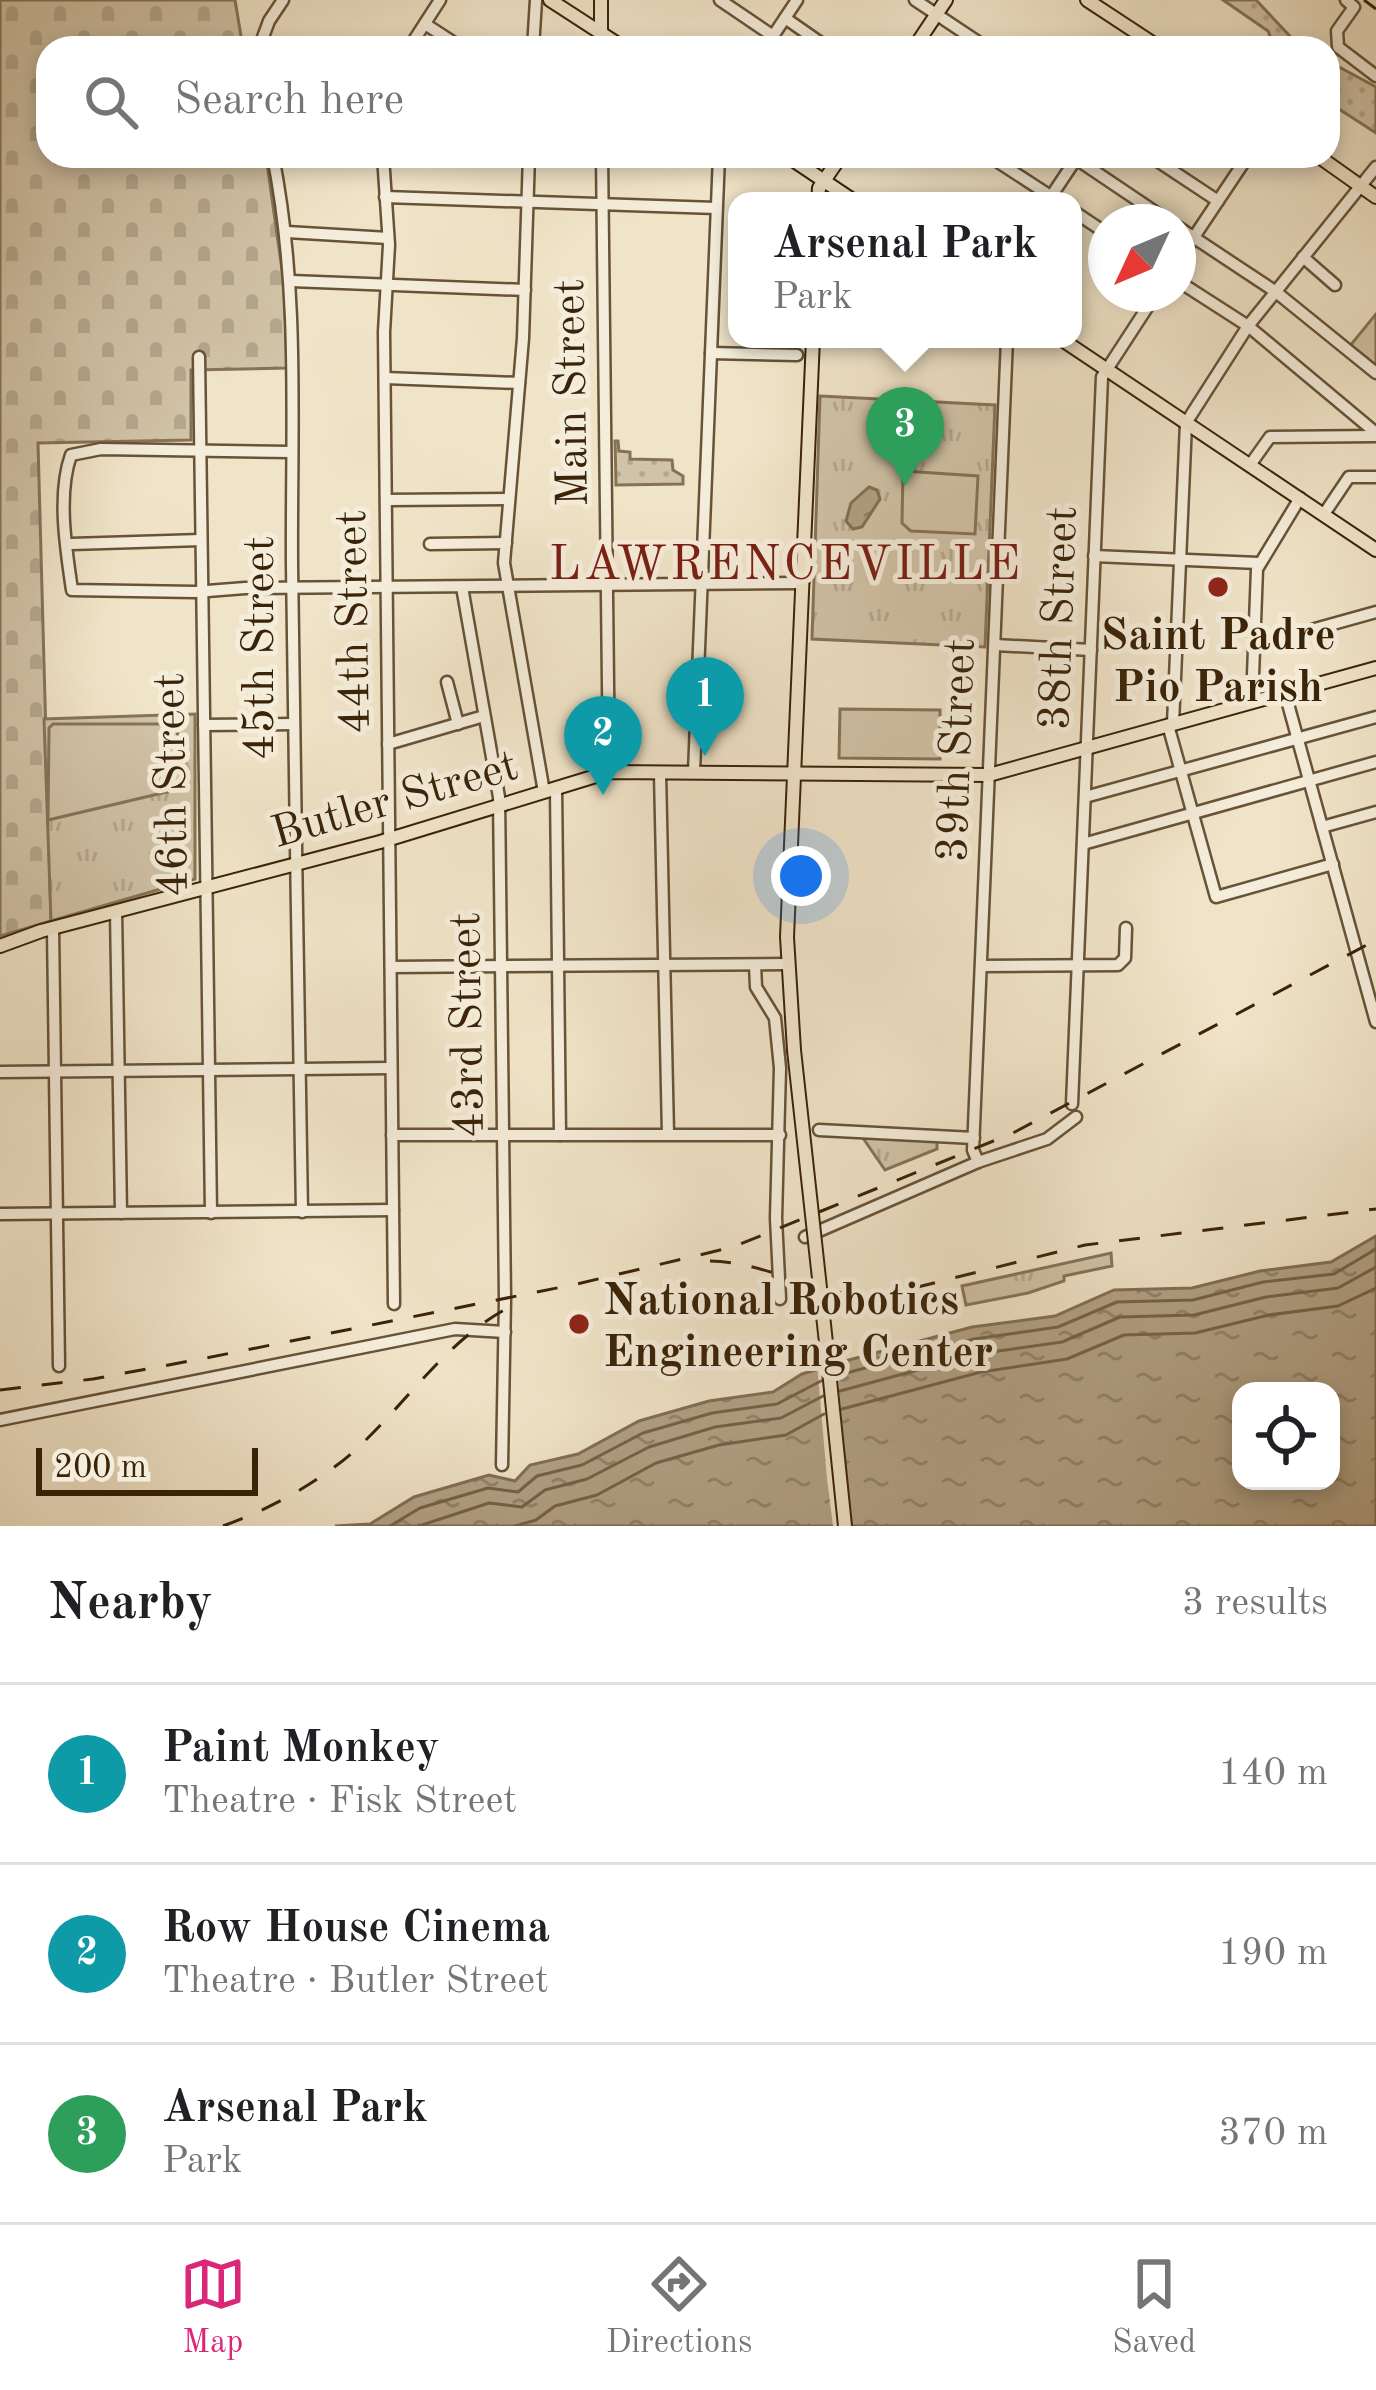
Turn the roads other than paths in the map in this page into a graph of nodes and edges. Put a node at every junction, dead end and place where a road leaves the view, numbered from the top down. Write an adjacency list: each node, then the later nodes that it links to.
1 (283, 0): 16 (street)
2 (440, 0): 14 (street)
3 (536, 0): 19 (street)
4 (550, 0): 15 (main road)
5 (601, 0): 15 (main road)
6 (720, 0): 21 (street)
7 (796, 0): 13 (street)
8 (915, 0): 12 (street)
9 (946, 0): 12 (main road)
10 (1087, 0): 25 (main road)
11 (1350, 3): 26 (street)
12 (936, 14): 23 (main road); 24 (street)
13 (784, 19): 21 (street); 22 (street)
14 (425, 24): 17 (street); 18 (street)
15 (601, 33): 20 (main road)
16 (263, 36)
17 (418, 36)
18 (444, 36)
19 (534, 36)
20 (606, 36)
21 (773, 36)
22 (810, 36)
23 (922, 36)
24 (969, 36)
25 (1140, 36)
26 (1336, 36)
27 (1340, 49): 28 (street)
28 (1376, 76)
29 (1376, 167): 43 (street)
30 (275, 168): 54 (street, 45th Street)
31 (384, 168): 47 (street, 44th Street)
32 (528, 168): 50 (street)
33 (602, 168): 52 (street, Main Street)
34 (718, 168): 53 (street)
35 (806, 168): 42 (main road)
36 (832, 168): 42 (main road)
37 (1006, 168): 46 (street)
38 (1091, 168): 51 (street)
39 (1168, 168): 49 (street)
40 (1240, 168): 49 (street)
41 (1336, 168): 43 (main road)
42 (824, 180): 44 (main road); 45 (main road)
43 (1362, 186): 48 (main road); 58 (street)
44 (821, 192)
45 (841, 192)
46 (1041, 192)
47 (385, 197): 50 (street); 56 (street, 44th Street)
48 (1376, 197)
49 (1218, 201): 55 (street)
50 (527, 202): 52 (street); 62 (street)
51 (1144, 204)
52 (603, 205): 53 (street); 97 (street, Main Street)
53 (716, 208): 70 (street)
54 (287, 232): 56 (street); 59 (street, 45th Street)
55 (1196, 234)
56 (388, 238): 60 (street, 44th Street)
57 (1196, 240): 64 (street)
58 (1303, 257): 61 (street); 64 (street)
59 (290, 281): 60 (street); 80 (street, 45th Street)
60 (386, 285): 62 (street); 75 (street, 44th Street)
61 (1335, 285)
62 (525, 290): 76 (street)
63 (1196, 292): 66 (street)
64 (1276, 292): 66 (street); 74 (street)
65 (1144, 312): 73 (street, 38th Street)
66 (1248, 326): 77 (street); 78 (street)
67 (812, 348): 95 (main road)
68 (1007, 348): 104 (street, 39th Street)
69 (1074, 348): 73 (main road)
70 (710, 353): 71 (street); 96 (street)
71 (797, 355)
72 (199, 357): 79 (street, 46th Street)
73 (1106, 369): 77 (main road); 92 (street, 38th Street)
74 (1376, 373)
75 (385, 378): 76 (street); 85 (street, 44th Street)
76 (519, 383): 84 (street)
77 (1186, 423): 81 (main road); 93 (street)
78 (1376, 434): 81 (street)
79 (200, 450): 80 (street); 87 (street, 46th Street); 101 (street)
80 (291, 452): 102 (street, 45th Street)
81 (1250, 465): 83 (main road)
82 (1376, 477): 86 (street)
83 (1300, 498): 86 (main road); 94 (street)
84 (509, 499): 85 (street); 88 (street)
85 (386, 500): 100 (street, 44th Street)
86 (1324, 514): 91 (main road)
87 (201, 540): 89 (street); 101 (street, 46th Street)
88 (506, 543): 90 (street); 98 (street)
89 (71, 544)
90 (430, 544)
91 (1376, 550)
92 (1094, 556): 93 (street); 106 (street, 38th Street)
93 (1180, 560): 94 (street); 116 (street)
94 (1258, 563): 105 (street)
95 (803, 583): 96 (street); 125 (main road)
96 (701, 584): 97 (street); 123 (street)
97 (607, 585): 98 (street); 122 (street, Main Street)
98 (508, 586): 99 (street); 128 (street)
99 (462, 587): 100 (street); 111 (street, 43rd Street)
100 (386, 588): 102 (street); 118 (street, 44th Street)
101 (202, 589): 102 (street); 113 (street, 46th Street)
102 (292, 589): 114 (street, 45th Street)
103 (1376, 612): 105 (street)
104 (995, 645): 106 (street); 126 (street, 39th Street)
105 (1254, 646): 110 (street)
106 (1091, 650): 119 (street, 38th Street)
107 (1376, 668): 109 (main road, Butler Street)
108 (447, 682): 115 (street)
109 (1285, 693): 110 (main road, Butler Street); 117 (street)
110 (1252, 702): 116 (main road, Butler Street)
111 (484, 716): 115 (street); 130 (street, 43rd Street)
112 (1376, 717): 117 (street)
113 (204, 724): 114 (street); 138 (street, 46th Street)
114 (293, 724): 136 (street, 45th Street)
115 (458, 724): 118 (street)
116 (1171, 724): 119 (main road, Butler Street); 121 (street)
117 (1296, 739): 121 (street); 127 (street)
118 (388, 744): 134 (street, 44th Street)
119 (1087, 748): 126 (main road, Butler Street); 129 (street, 38th Street)
120 (1376, 762): 127 (street)
121 (1181, 771): 129 (street); 132 (street)
122 (609, 772): 124 (main road, Butler Street); 128 (main road, Butler Street)
123 (694, 772): 124 (main road, Butler Street); 125 (main road, Butler Street)
124 (660, 773): 144 (street)
125 (794, 775): 126 (main road, Butler Street); 143 (main road)
126 (989, 775): 147 (street, 39th Street)
127 (1309, 781): 132 (street); 133 (street)
128 (550, 790): 130 (main road, Butler Street); 145 (street)
129 (1085, 796): 135 (street, 38th Street)
130 (499, 805): 134 (main road, Butler Street); 149 (street, 43rd Street)
131 (1376, 812): 133 (street)
132 (1193, 814): 135 (street); 137 (street)
133 (1322, 827): 137 (street)
134 (388, 839): 136 (main road, Butler Street); 150 (street, 44th Street)
135 (1083, 844): 148 (street, 38th Street)
136 (296, 863): 138 (main road, Butler Street); 153 (street, 45th Street)
137 (1333, 864): 151 (street)
138 (206, 888): 139 (main road, Butler Street); 154 (street, 46th Street)
139 (116, 911): 140 (main road, Butler Street); 156 (street)
140 (53, 928): 142 (main road, Butler Street); 155 (street)
141 (1126, 928): 148 (street)
142 (0, 946)
143 (787, 958): 146 (street); 179 (main road, bridge)
144 (664, 964): 145 (street); 146 (street); 162 (street)
145 (559, 965): 149 (street); 161 (street)
146 (755, 965): 163 (street)
147 (982, 965): 148 (street); 164 (street, 39th Street)
148 (1078, 965): 165 (street, 38th Street)
149 (500, 966): 150 (street); 159 (street, 43rd Street)
150 (391, 967): 152 (street, 44th Street)
151 (1376, 1022)
152 (391, 1068): 153 (street); 160 (street, 44th Street)
153 (300, 1069): 154 (street); 167 (street, 45th Street)
154 (209, 1070): 156 (street); 170 (street, 46th Street)
155 (55, 1071): 156 (street); 157 (street); 168 (street)
156 (119, 1071): 169 (street)
157 (0, 1072)
158 (819, 1130): 164 (street)
159 (502, 1134): 160 (street); 161 (street); 175 (street, 43rd Street)
160 (392, 1135): 166 (street, 44th Street)
161 (560, 1135): 162 (street)
162 (668, 1135): 163 (street)
163 (780, 1136): 173 (street)
164 (974, 1138): 165 (street, 39th Street)
165 (978, 1162): 172 (street)
166 (393, 1210): 167 (street); 174 (street, 44th Street)
167 (302, 1212): 170 (street)
168 (57, 1213): 169 (street); 171 (street); 176 (street)
169 (121, 1213): 170 (street)
170 (211, 1213)
171 (0, 1214)
172 (805, 1237)
173 (780, 1299)
174 (394, 1304)
175 (505, 1332): 177 (street); 178 (street, 43rd Street)
176 (59, 1366)
177 (0, 1420)
178 (502, 1466)
179 (844, 1526)

